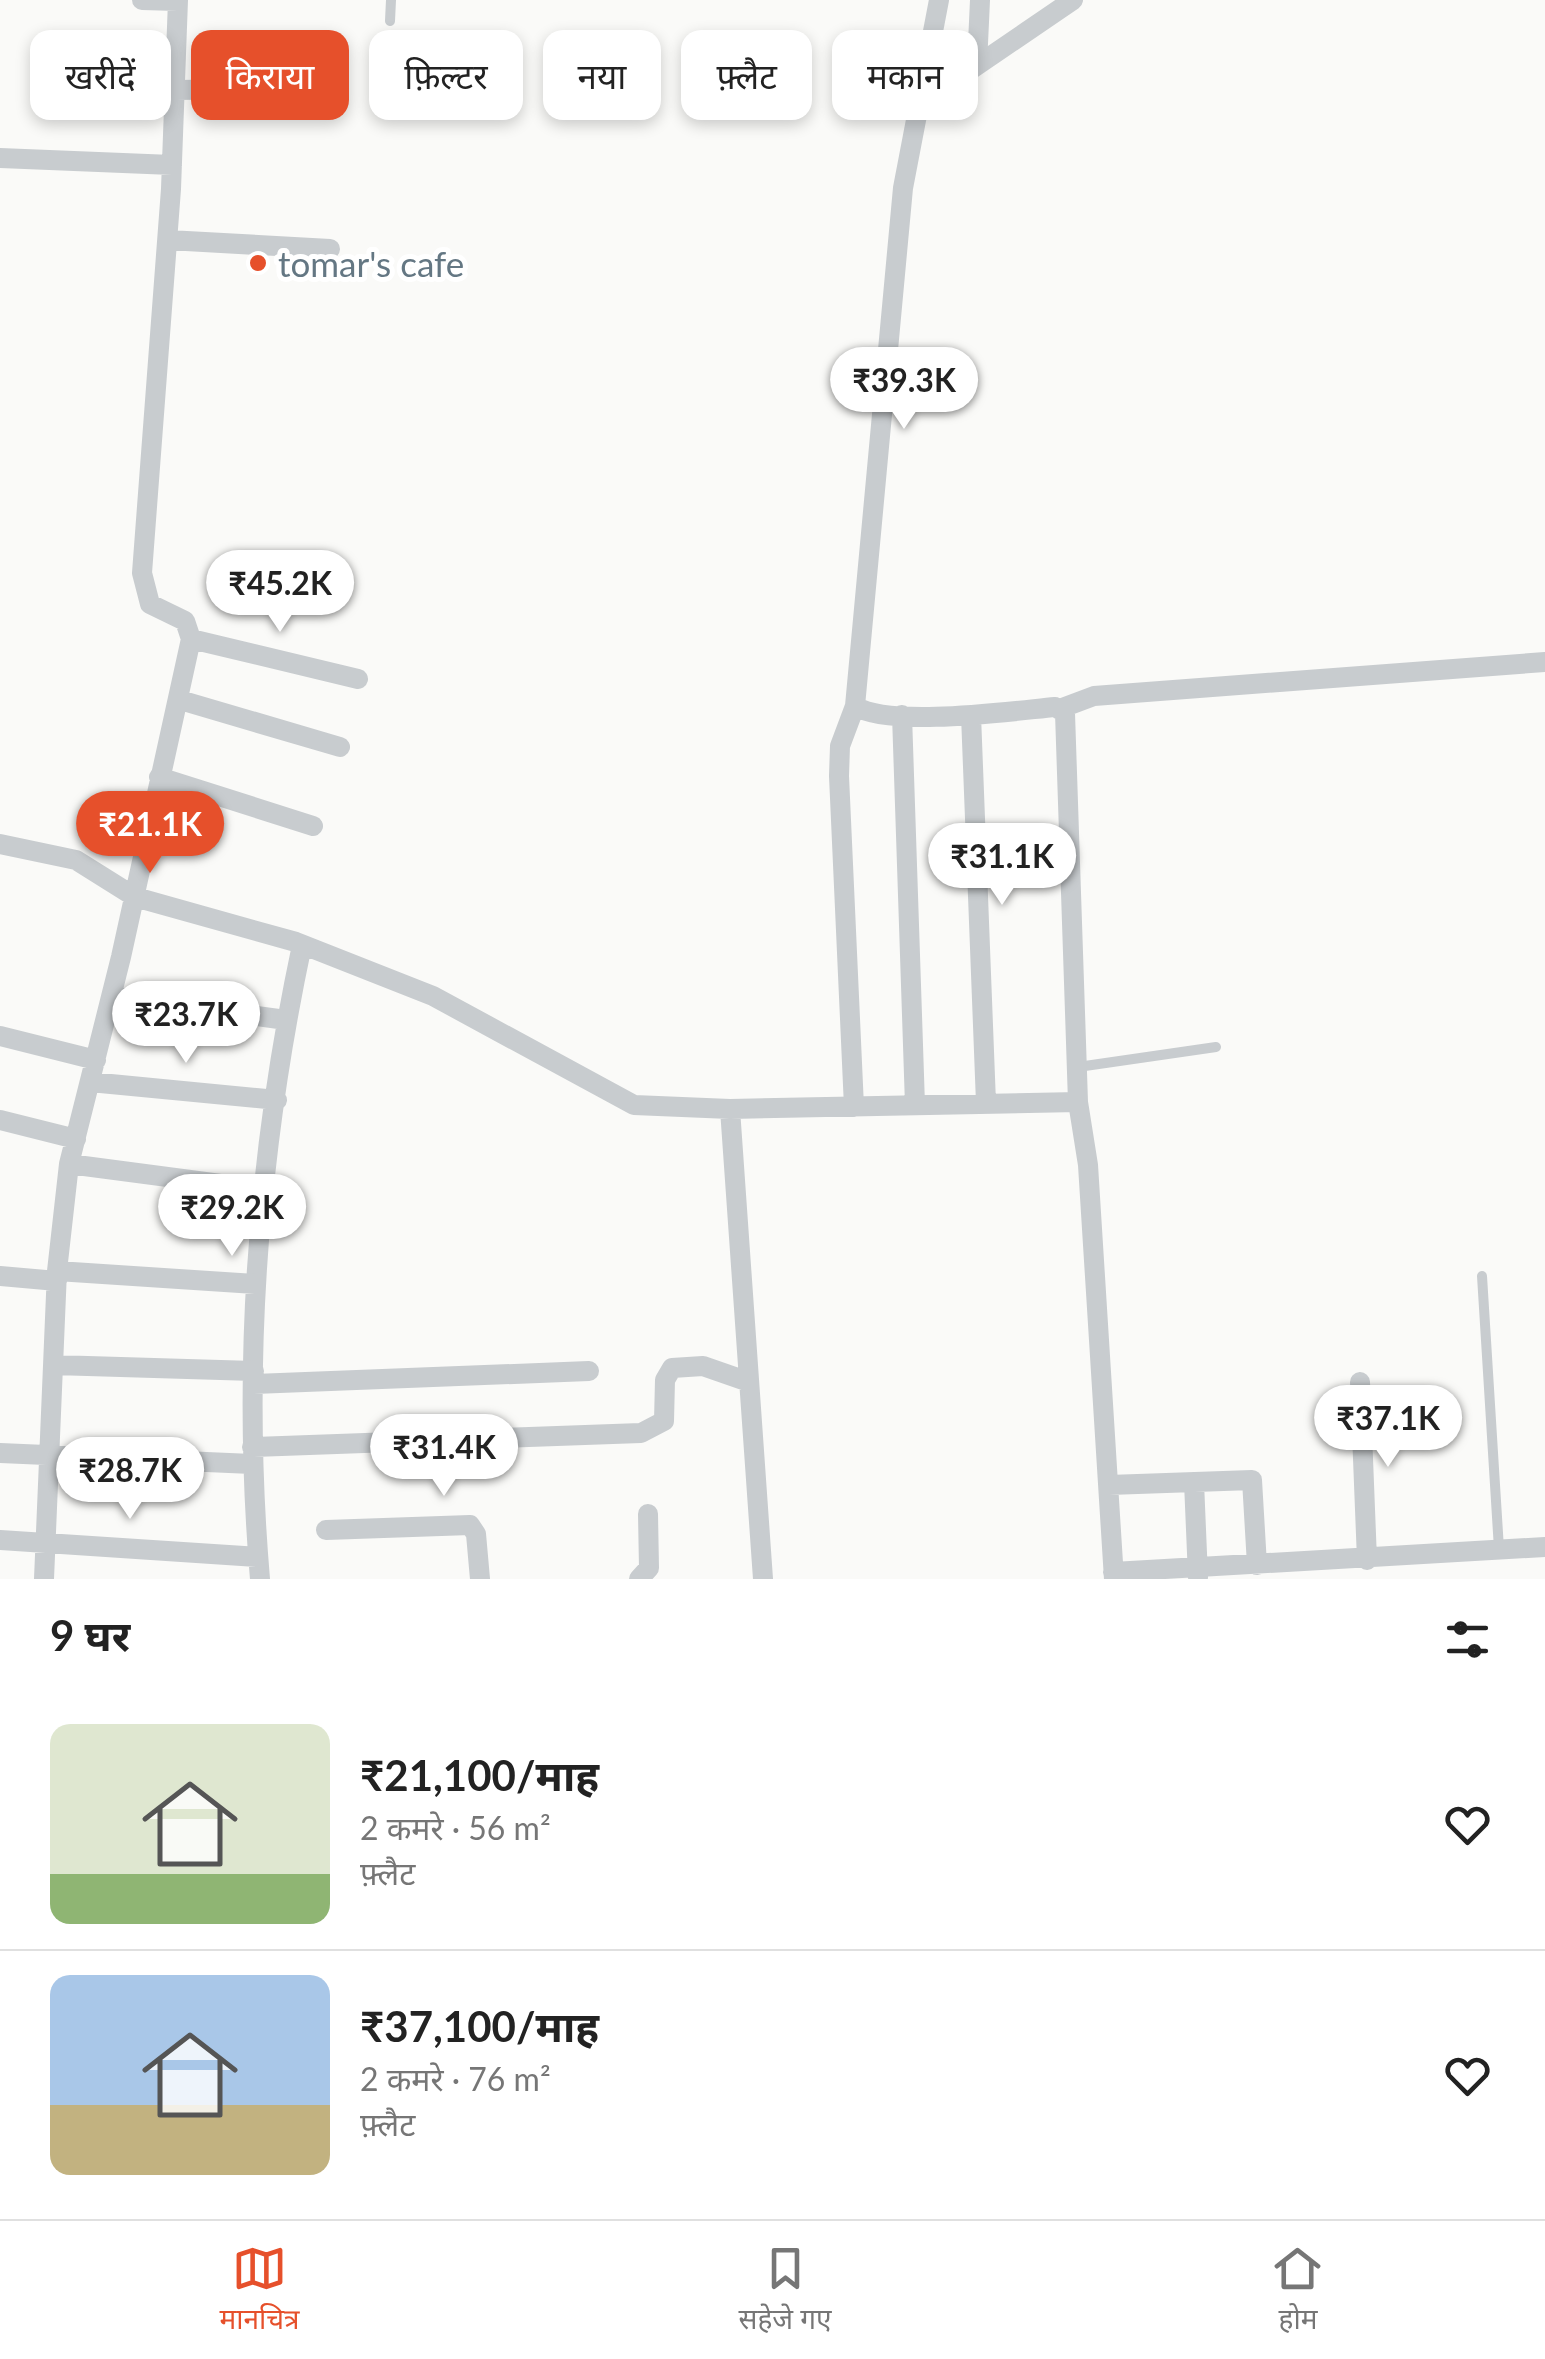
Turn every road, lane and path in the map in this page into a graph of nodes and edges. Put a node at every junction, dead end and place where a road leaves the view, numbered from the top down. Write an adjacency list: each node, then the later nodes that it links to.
1 (142, 0): 2 (street)
2 (178, 0): 11 (street)
3 (391, 0): 7 (lane)
4 (938, 0): 8 (street)
5 (980, 0): 9 (street)
6 (1073, 0): 10 (street)
7 (390, 20)
8 (933, 30)
9 (978, 43)
10 (978, 64)
11 (174, 90): 12 (street); 15 (street)
12 (191, 90)
13 (917, 120): 22 (street)
14 (0, 158): 15 (street)
15 (172, 165): 16 (street)
16 (168, 240): 17 (street); 18 (street)
17 (330, 249)
18 (191, 639): 20 (street); 21 (street)
19 (1545, 662): 23 (street)
20 (358, 679)
21 (180, 700): 26 (street); 27 (street)
22 (855, 706): 24 (street); 43 (street)
23 (1062, 708): 25 (street); 37 (street)
24 (902, 715): 25 (street); 42 (street)
25 (971, 715): 41 (street)
26 (340, 747)
27 (159, 777): 28 (street); 30 (street)
28 (313, 826)
29 (0, 844): 30 (street)
30 (135, 897): 31 (street); 32 (street)
31 (302, 945): 33 (street); 44 (street)
32 (112, 996): 33 (street); 36 (street)
33 (286, 1020): 39 (street)
34 (0, 1036): 36 (street)
35 (1216, 1047): 37 (lane)
36 (96, 1060): 38 (street)
37 (1077, 1068): 40 (street)
38 (90, 1082): 39 (street); 46 (street)
39 (277, 1100): 48 (street)
40 (1078, 1102): 41 (street); 62 (street)
41 (986, 1103): 42 (street)
42 (915, 1105): 43 (street)
43 (854, 1106): 44 (street)
44 (730, 1109): 56 (street)
45 (0, 1120): 46 (street)
46 (76, 1139): 47 (street)
47 (69, 1164): 48 (street); 50 (street)
48 (266, 1190): 52 (street)
49 (0, 1276): 50 (street)
50 (57, 1276): 52 (street); 53 (street)
51 (1482, 1276): 68 (lane)
52 (255, 1284): 55 (street)
53 (54, 1366): 55 (street); 59 (street)
54 (590, 1371): 55 (street)
55 (254, 1377): 60 (street)
56 (749, 1382): 60 (street); 78 (street)
57 (1360, 1382): 70 (street)
58 (0, 1453): 59 (street)
59 (52, 1454): 60 (street); 66 (street)
60 (252, 1456): 69 (street)
61 (1194, 1482): 62 (street); 71 (street); 72 (street)
62 (1109, 1485): 73 (street)
63 (648, 1514): 77 (street)
64 (326, 1530): 76 (street)
65 (0, 1540): 66 (street)
66 (43, 1540): 69 (street); 74 (street)
67 (1545, 1547): 68 (street)
68 (1498, 1550): 70 (street)
69 (258, 1557): 75 (street)
70 (1366, 1560): 71 (street)
71 (1256, 1565): 72 (street)
72 (1198, 1574): 73 (street)
73 (1114, 1576)
74 (44, 1579)
75 (260, 1579)
76 (480, 1579)
77 (639, 1579)
78 (763, 1579)

